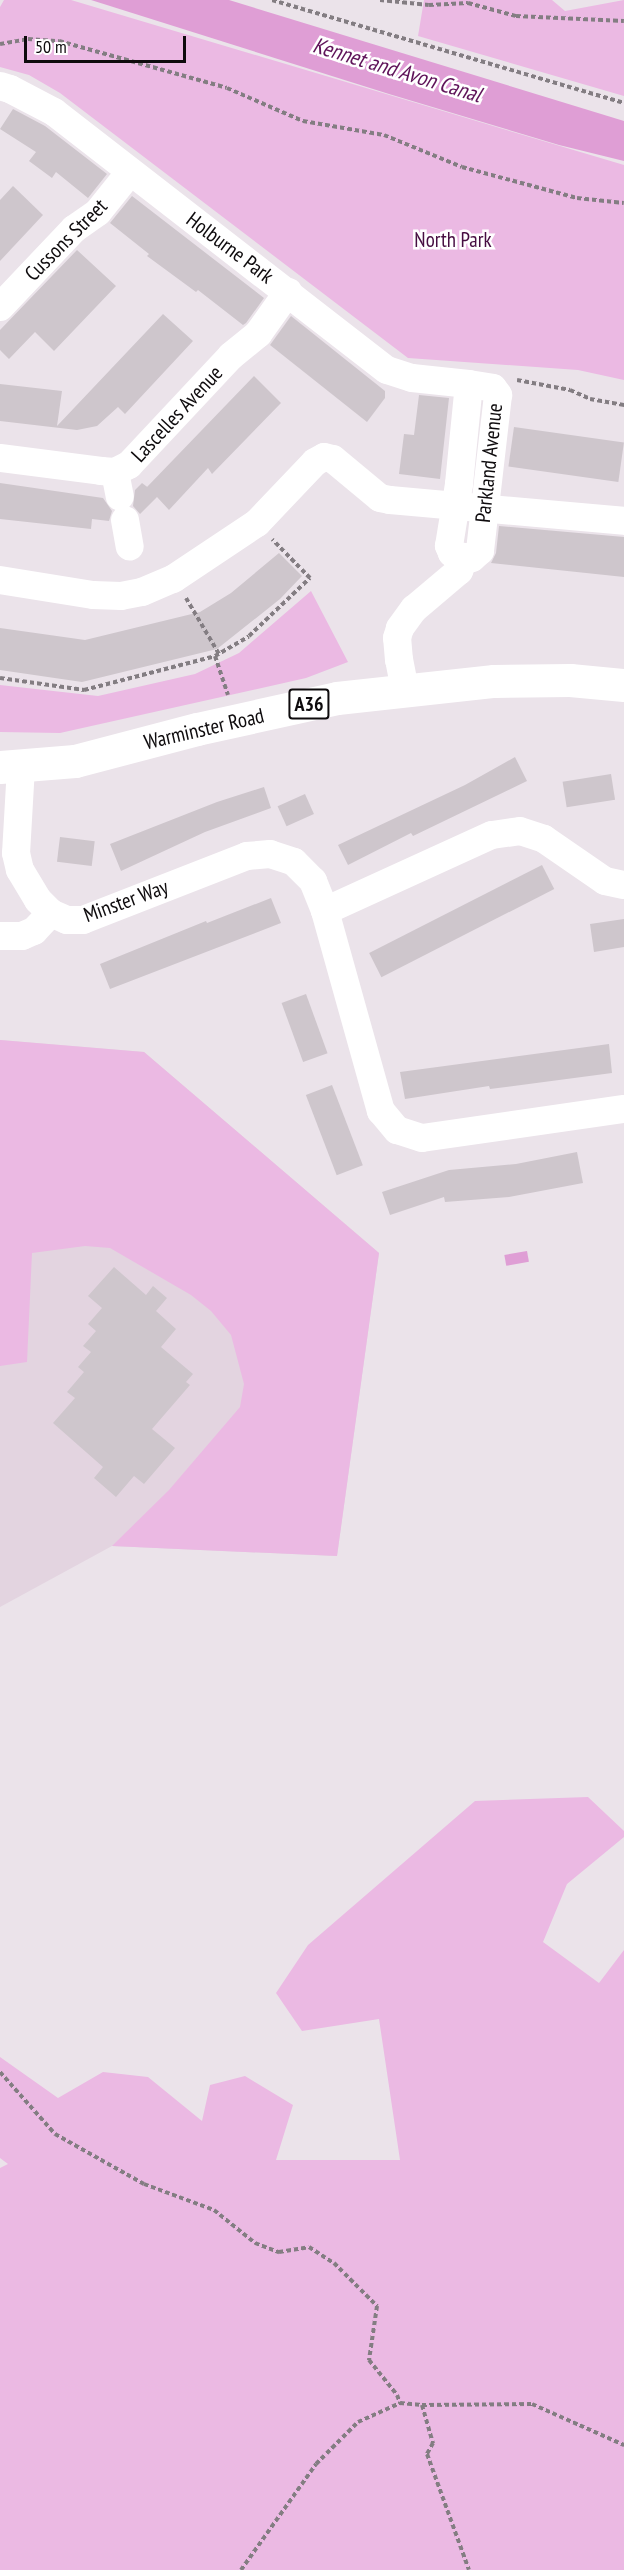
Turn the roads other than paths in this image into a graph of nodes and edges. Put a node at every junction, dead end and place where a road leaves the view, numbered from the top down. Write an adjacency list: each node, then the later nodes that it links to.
1 (0, 86): 2 (street, Holburne Park)
2 (130, 172): 3 (street, Holburne Park); 4 (street, Cussons Street)
3 (288, 292): 5 (street, Holburne Park); 6 (street, Lascelles Avenue)
4 (0, 307)
5 (469, 384): 7 (street, Parkland Avenue); 8 (street, Parkland Avenue)
6 (0, 458)
7 (455, 506): 8 (street); 10 (street, Parkland Avenue); 11 (street)
8 (485, 507): 9 (street); 10 (street, Parkland Avenue)
9 (624, 521)
10 (465, 557): 13 (street, Parkland Avenue)
11 (0, 580)
12 (624, 685): 13 (highway, Warminster Road / A36)
13 (405, 690): 14 (highway, Warminster Road / A36)
14 (11, 767): 17 (street, Minster Way)
15 (624, 885): 16 (street)
16 (325, 911): 17 (street, Minster Way); 19 (street, Minster Way)
17 (51, 913): 18 (street)
18 (0, 936)
19 (624, 1109)

